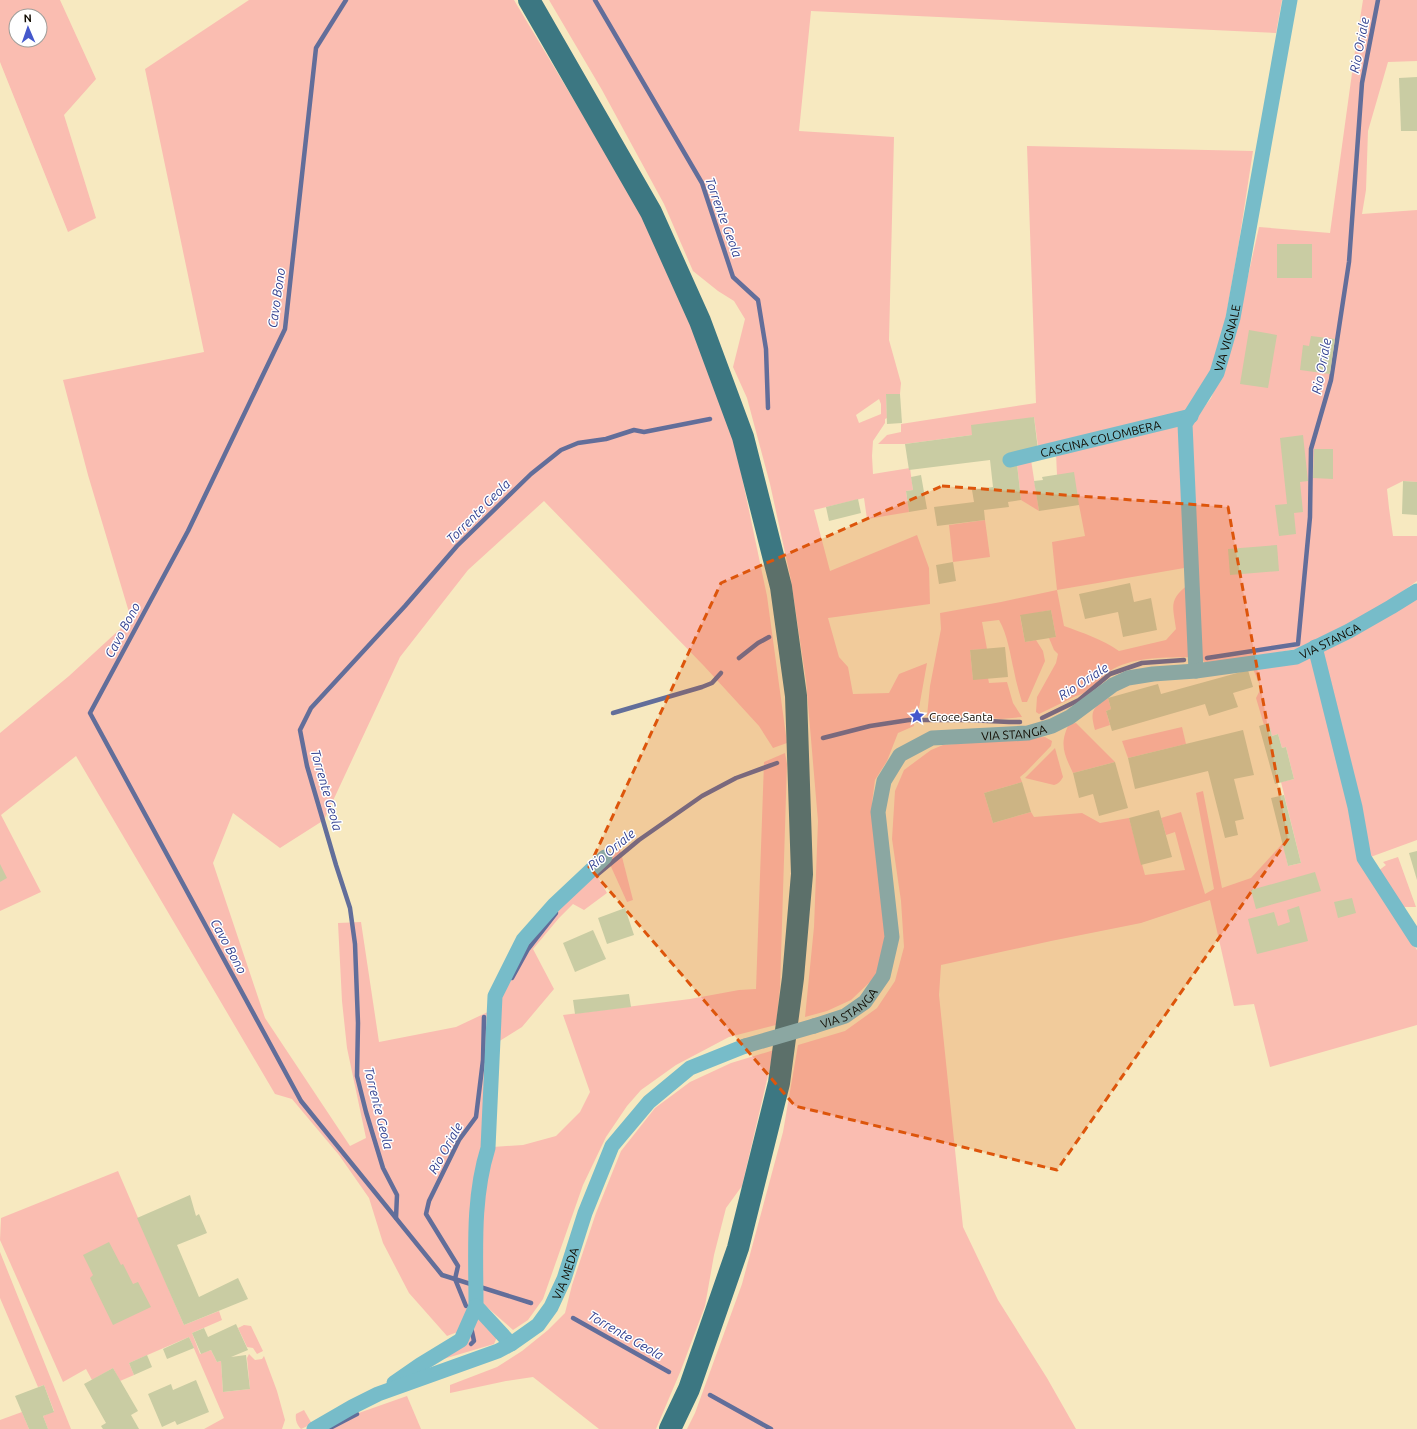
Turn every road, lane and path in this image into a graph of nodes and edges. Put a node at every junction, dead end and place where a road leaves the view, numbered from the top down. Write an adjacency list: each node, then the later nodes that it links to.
1 (529, 0): 15 (highway)
2 (1290, 0): 3 (street, VIA VIGNALE)
3 (1190, 416): 4 (street, CASCINA COLOMBERA); 7 (street, VIA VIGNALE)
4 (1010, 460)
5 (1417, 590): 6 (street, VIA STANGA)
6 (1315, 647): 7 (street, VIA STANGA); 9 (street)
7 (1196, 671): 10 (street, VIA STANGA, bridge)
8 (605, 857): 11 (street)
9 (1417, 940)
10 (745, 1046): 12 (street, VIA MEDA)
11 (476, 1300): 12 (street); 13 (street)
12 (511, 1344): 13 (street, VIA MEDA)
13 (378, 1394): 14 (street, VIA MEDA)
14 (314, 1429)
15 (670, 1429)

